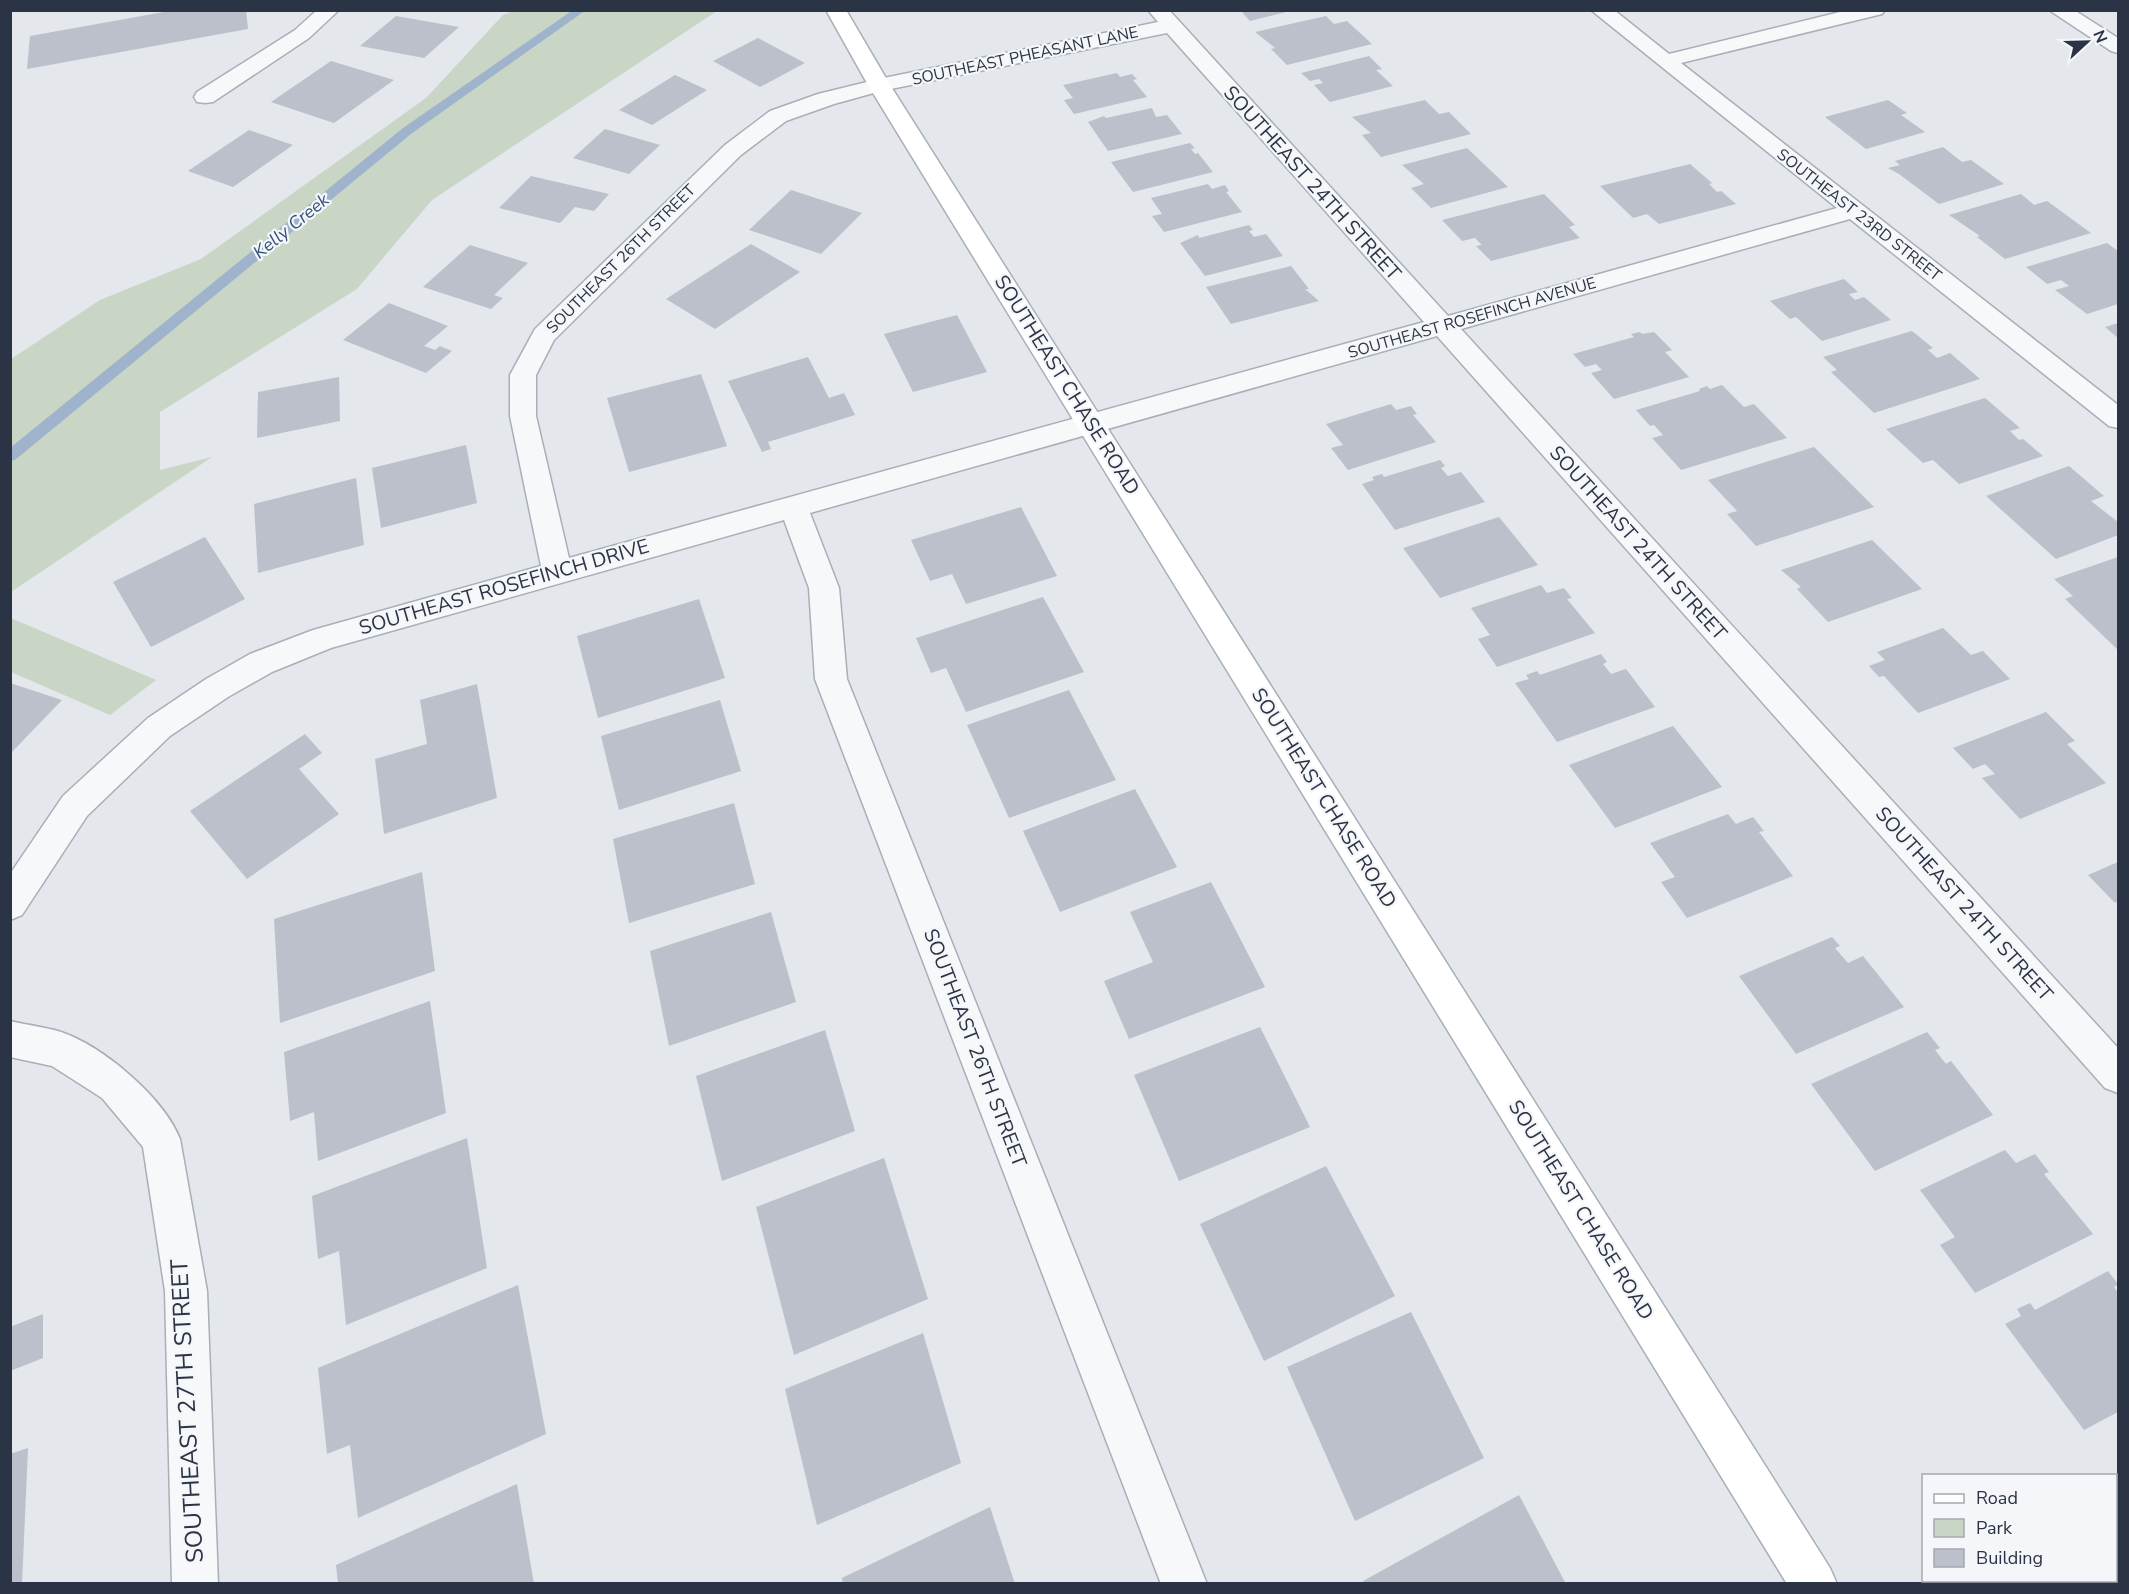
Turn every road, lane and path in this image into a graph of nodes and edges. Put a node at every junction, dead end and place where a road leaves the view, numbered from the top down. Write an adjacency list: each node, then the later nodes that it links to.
1 (329, 10): 10 (street)
2 (836, 10): 9 (street, SOUTHEAST CHASE ROAD)
3 (1601, 10): 8 (street, SOUTHEAST 23RD STREET)
4 (1875, 10): 8 (street)
5 (2059, 10): 7 (street)
6 (1164, 18): 9 (street, SOUTHEAST PHEASANT LANE); 12 (street, SOUTHEAST 24TH STREET)
7 (2118, 46)
8 (1665, 61): 11 (street, SOUTHEAST 23RD STREET)
9 (879, 86): 14 (street, SOUTHEAST CHASE ROAD); 16 (street, SOUTHEAST 26TH STREET)
10 (205, 97)
11 (1853, 211): 12 (street, SOUTHEAST ROSEFINCH AVENUE); 13 (street, SOUTHEAST 23RD STREET)
12 (1443, 327): 14 (street, SOUTHEAST ROSEFINCH AVENUE); 19 (street, SOUTHEAST 24TH STREET)
13 (2118, 419)
14 (1090, 422): 15 (street, SOUTHEAST ROSEFINCH DRIVE); 22 (street, SOUTHEAST CHASE ROAD)
15 (793, 506): 16 (street, SOUTHEAST ROSEFINCH DRIVE); 21 (street, SOUTHEAST 26TH STREET)
16 (557, 572): 17 (street, SOUTHEAST ROSEFINCH DRIVE)
17 (10, 904)
18 (10, 1040): 20 (street, SOUTHEAST 27TH STREET)
19 (2118, 1075)
20 (195, 1584)
21 (1184, 1584)
22 (1814, 1584)

